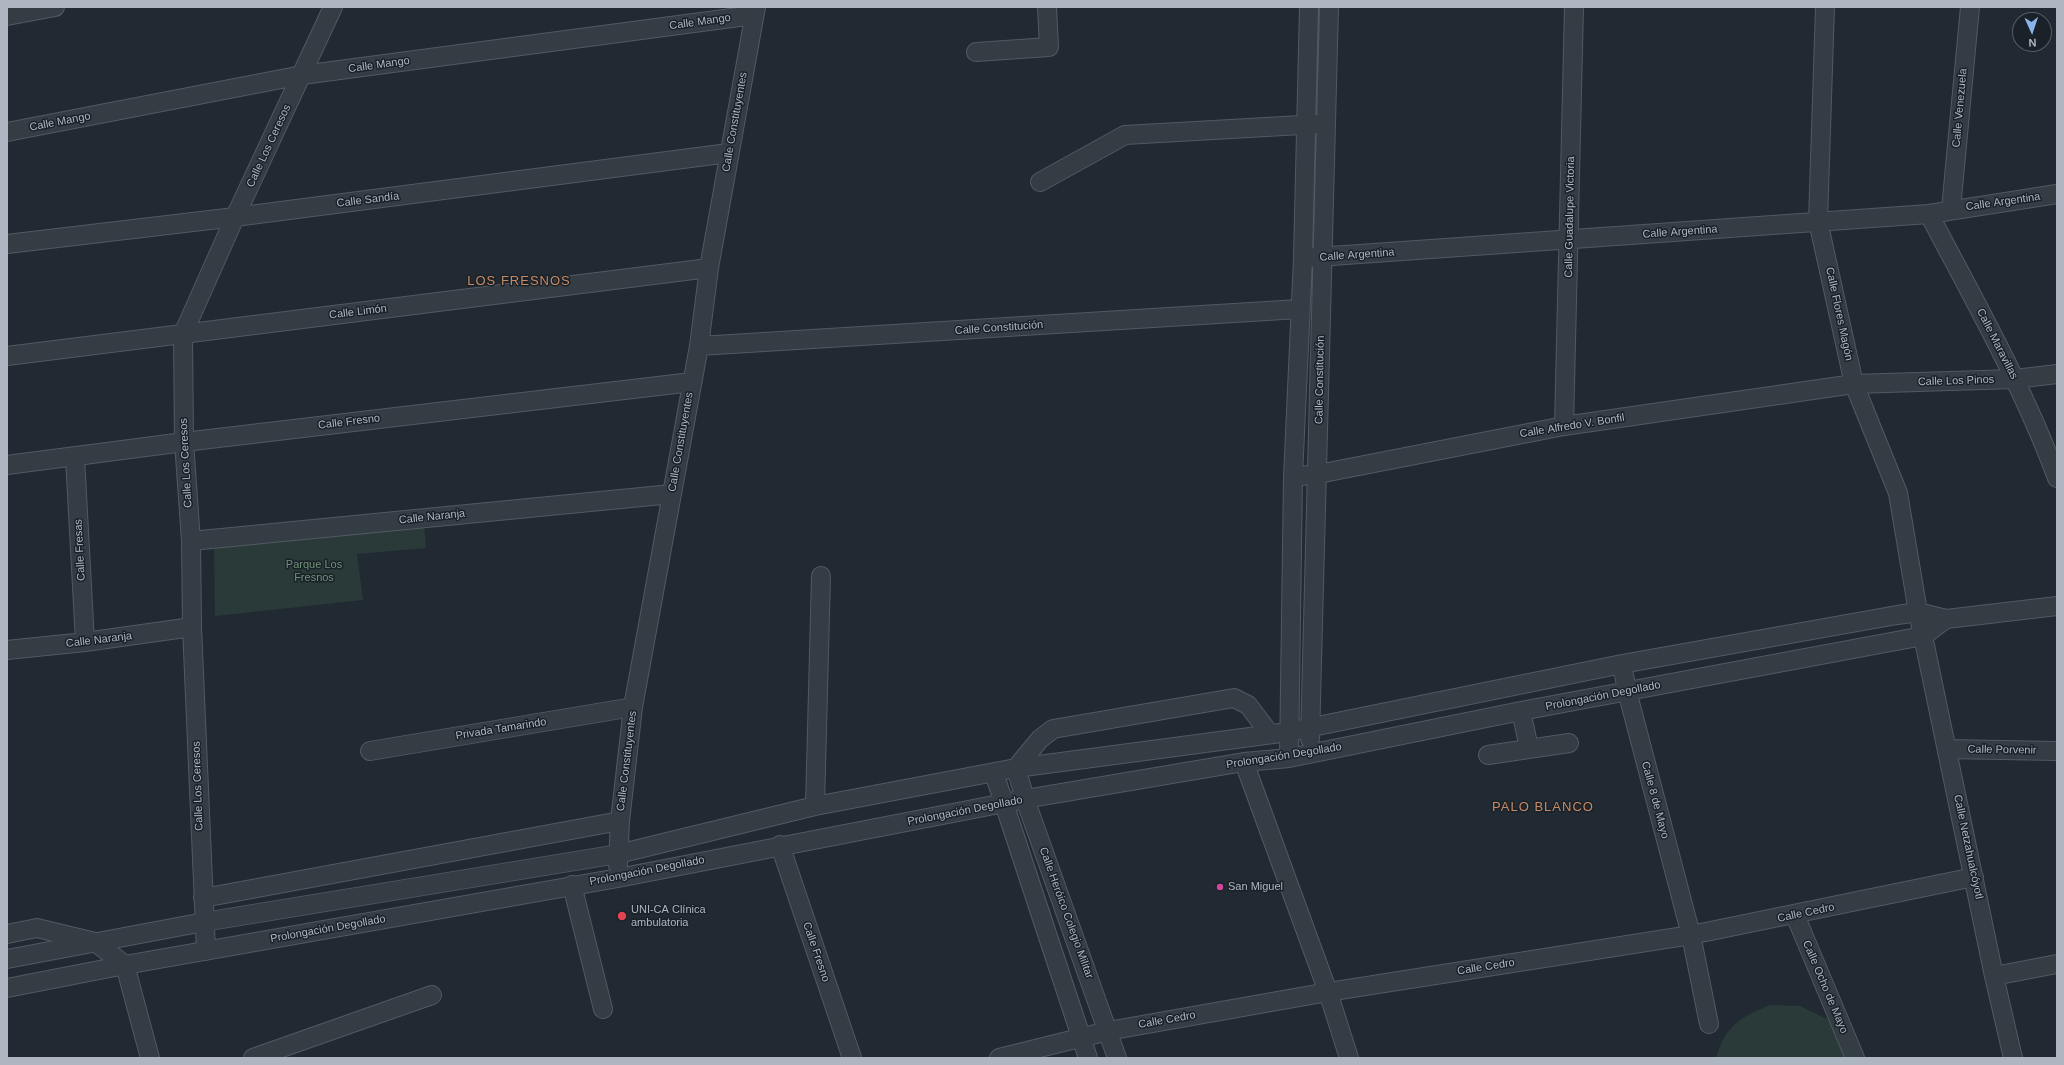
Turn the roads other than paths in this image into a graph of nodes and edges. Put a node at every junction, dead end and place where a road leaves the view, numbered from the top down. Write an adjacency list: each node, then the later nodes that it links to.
1 (55, 7): 10 (street)
2 (333, 7): 12 (street, Calle Los Ceresos)
3 (1048, 7): 11 (street)
4 (1309, 7): 13 (street, Calle Constitución)
5 (1329, 7): 14 (street, Calle Constitución)
6 (1574, 7): 23 (street, Calle Guadalupe Victoria)
7 (1824, 7): 22 (street, Calle Flores Magón)
8 (1970, 7): 19 (street, Calle Venezuela)
9 (755, 11): 12 (street, Calle Mango); 16 (street, Calle Constituyentes)
10 (7, 16)
11 (976, 52)
12 (302, 75): 15 (street, Calle Mango); 21 (street, Calle Los Ceresos)
13 (1307, 123): 14 (street); 17 (street); 26 (street, Calle Constitución)
14 (1326, 124): 25 (street, Calle Constitución)
15 (7, 132)
16 (729, 153): 21 (street, Calle Sandía); 27 (street, Calle Constituyentes)
17 (1040, 182)
18 (2057, 194): 19 (street, Calle Argentina)
19 (1951, 209): 20 (street, Calle Argentina)
20 (1929, 214): 22 (street, Calle Argentina); 33 (street, Calle Maravillas)
21 (235, 217): 24 (street, Calle Sandía); 29 (street, Calle Los Ceresos)
22 (1818, 221): 23 (street, Calle Argentina); 35 (street, Calle Flores Magón)
23 (1569, 240): 25 (street, Calle Argentina); 36 (street, Calle Guadalupe Victoria)
24 (7, 244)
25 (1322, 257): 26 (street, Calle Argentina); 40 (street, Calle Constitución)
26 (1303, 258): 28 (street, Calle Constitución)
27 (709, 268): 29 (street, Calle Limón); 30 (street, Calle Constituyentes)
28 (1299, 309): 30 (street, Calle Constitución); 41 (street, Calle Constitución)
29 (183, 334): 31 (street, Calle Limón); 37 (street, Calle Los Ceresos)
30 (698, 346): 34 (street, Calle Constituyentes)
31 (7, 356)
32 (2057, 374): 33 (street, Calle Los Pinos)
33 (2015, 379): 35 (street, Calle Los Pinos); 42 (street, Calle Maravillas)
34 (692, 382): 37 (street, Calle Fresno); 43 (street, Calle Constituyentes)
35 (1854, 384): 36 (street, Calle Alfredo V. Bonfil); 47 (street, Calle Flores Magón)
36 (1564, 426): 40 (street, Calle Alfredo V. Bonfil)
37 (184, 442): 38 (street, Calle Fresno); 44 (street, Calle Los Ceresos)
38 (75, 457): 39 (street, Calle Fresno); 51 (street, Calle Fresas)
39 (7, 465)
40 (1318, 474): 41 (street, Calle Alfredo V. Bonfil); 57 (street, Calle Constitución)
41 (1293, 477): 58 (street, Calle Constitución)
42 (2057, 478)
43 (672, 494): 44 (street, Calle Naranja); 55 (street, Calle Constituyentes)
44 (191, 541): 49 (street, Calle Los Ceresos)
45 (821, 576): 73 (street)
46 (2057, 606): 48 (street)
47 (1918, 612): 48 (street); 50 (street, Calle Flores Magón); 53 (street, Prolongación Degollado)
48 (1946, 619): 50 (street)
49 (192, 627): 51 (street, Calle Naranja); 80 (street, Calle Los Ceresos)
50 (1924, 636): 54 (street, Prolongación Degollado); 62 (street, Calle Netzahualcóyotl)
51 (85, 642): 52 (street, Calle Naranja)
52 (7, 650)
53 (1622, 664): 54 (street, Calle 8 de Mayo); 57 (street, Prolongación Degollado)
54 (1627, 691): 56 (street, Prolongación Degollado); 84 (street, Calle 8 de Mayo)
55 (633, 707): 63 (street, Privada Tamarindo); 74 (street, Calle Constituyentes)
56 (1521, 711): 61 (street); 65 (street, Prolongación Degollado)
57 (1310, 728): 58 (street, Prolongación Degollado); 65 (street, Calle Constitución)
58 (1288, 732): 59 (street, Prolongación Degollado); 67 (street, Calle Constitución)
59 (1270, 734): 69 (street, Prolongación Degollado); 69 (street)
60 (1569, 743): 61 (street)
61 (1529, 748): 66 (street)
62 (1947, 749): 64 (street, Calle Porvenir); 77 (street, Calle Netzahualcóyotl)
63 (370, 750)
64 (2057, 751)
65 (1310, 754): 67 (street, Prolongación Degollado)
66 (1488, 755)
67 (1289, 758): 68 (street, Prolongación Degollado)
68 (1244, 762): 71 (street, Prolongación Degollado); 92 (street)
69 (1016, 768): 70 (street, Prolongación Degollado); 71 (street, Calle Heróico Colegio Militar)
70 (994, 773): 72 (street, Calle Heróico Colegio Militar); 73 (street, Prolongación Degollado)
71 (1025, 800): 72 (street, Prolongación Degollado); 96 (street, Calle Heróico Colegio Militar)
72 (1004, 805): 75 (street, Prolongación Degollado); 97 (street, Calle Heróico Colegio Militar)
73 (815, 806): 76 (street, Prolongación Degollado)
74 (620, 821): 76 (street, Calle Constituyentes); 80 (street)
75 (780, 845): 78 (street, Prolongación Degollado); 100 (street, Calle Fresno)
76 (618, 854): 78 (street, Calle Constituyentes); 82 (street, Prolongación Degollado)
77 (1974, 877): 81 (street, Calle Cedro); 90 (street, Calle Netzahualcóyotl)
78 (618, 878): 79 (street, Prolongación Degollado)
79 (572, 885): 86 (street, Prolongación Degollado); 94 (street)
80 (203, 898): 82 (street, Calle Los Ceresos)
81 (1795, 915): 84 (street, Calle Cedro); 105 (street, Calle Ocho de Mayo)
82 (204, 922): 85 (street, Prolongación Degollado); 86 (street, Calle Los Ceresos)
83 (7, 934): 85 (street)
84 (1690, 935): 92 (street, Calle Cedro); 95 (street, Calle 8 de Mayo)
85 (95, 942): 87 (street, Prolongación Degollado); 89 (street)
86 (206, 951): 89 (street, Prolongación Degollado)
87 (7, 959)
88 (2057, 964): 90 (street)
89 (125, 965): 91 (street, Prolongación Degollado); 98 (street)
90 (1994, 976): 106 (street, Calle Netzahualcóyotl)
91 (7, 988)
92 (1328, 992): 96 (street, Calle Cedro); 104 (street)
93 (432, 995): 99 (street)
94 (603, 1009)
95 (1709, 1024)
96 (1108, 1031): 97 (street, Calle Cedro); 103 (street, Calle Heróico Colegio Militar)
97 (1082, 1038): 101 (street, Calle Cedro); 102 (street, Calle Heróico Colegio Militar)
98 (150, 1058)
99 (253, 1058)
100 (852, 1058)
101 (999, 1058)
102 (1088, 1058)
103 (1117, 1058)
104 (1349, 1058)
105 (1855, 1058)
106 (2013, 1058)

